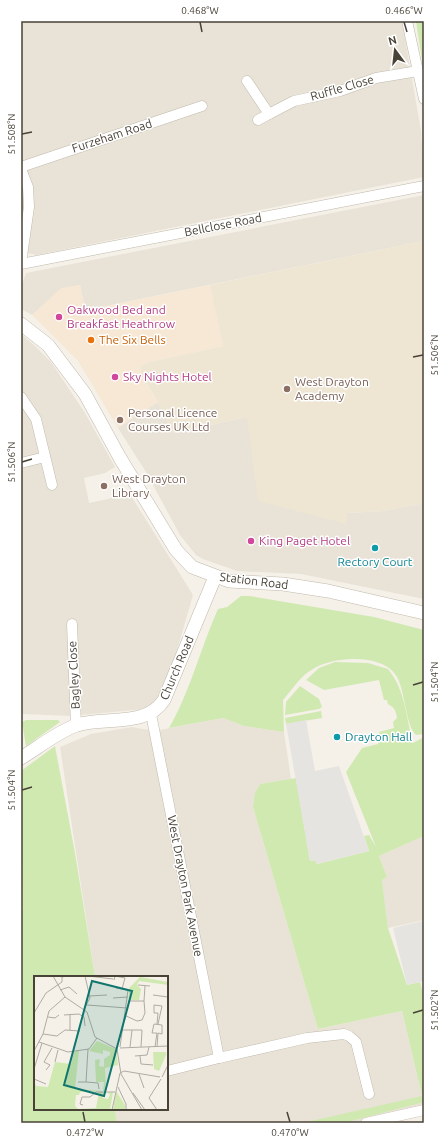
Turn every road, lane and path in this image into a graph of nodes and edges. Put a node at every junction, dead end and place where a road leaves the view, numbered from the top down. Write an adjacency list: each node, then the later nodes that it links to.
1 (407, 21): 2 (street)
2 (418, 71): 4 (street); 6 (street, Ruffle Close)
3 (247, 81): 6 (street)
4 (424, 98)
5 (202, 106): 8 (street, Furzeham Road)
6 (269, 114): 7 (street, Ruffle Close)
7 (258, 120)
8 (21, 168): 10 (street)
9 (424, 186): 10 (street, Bellclose Road)
10 (21, 259)
11 (21, 324): 16 (street, Station Road)
12 (21, 397): 13 (street)
13 (45, 457): 14 (street); 15 (street)
14 (21, 463)
15 (52, 485)
16 (215, 577): 17 (street, Station Road); 19 (street, Church Road)
17 (424, 613)
18 (72, 624): 20 (street, Bagley Close)
19 (152, 714): 20 (street, Church Road); 22 (street, West Drayton Park Avenue)
20 (76, 726): 21 (street, Church Road)
21 (21, 758)
22 (219, 1058): 23 (street); 24 (street)
23 (168, 1071)
24 (368, 1094)
25 (424, 1110): 26 (street)
26 (366, 1123)

